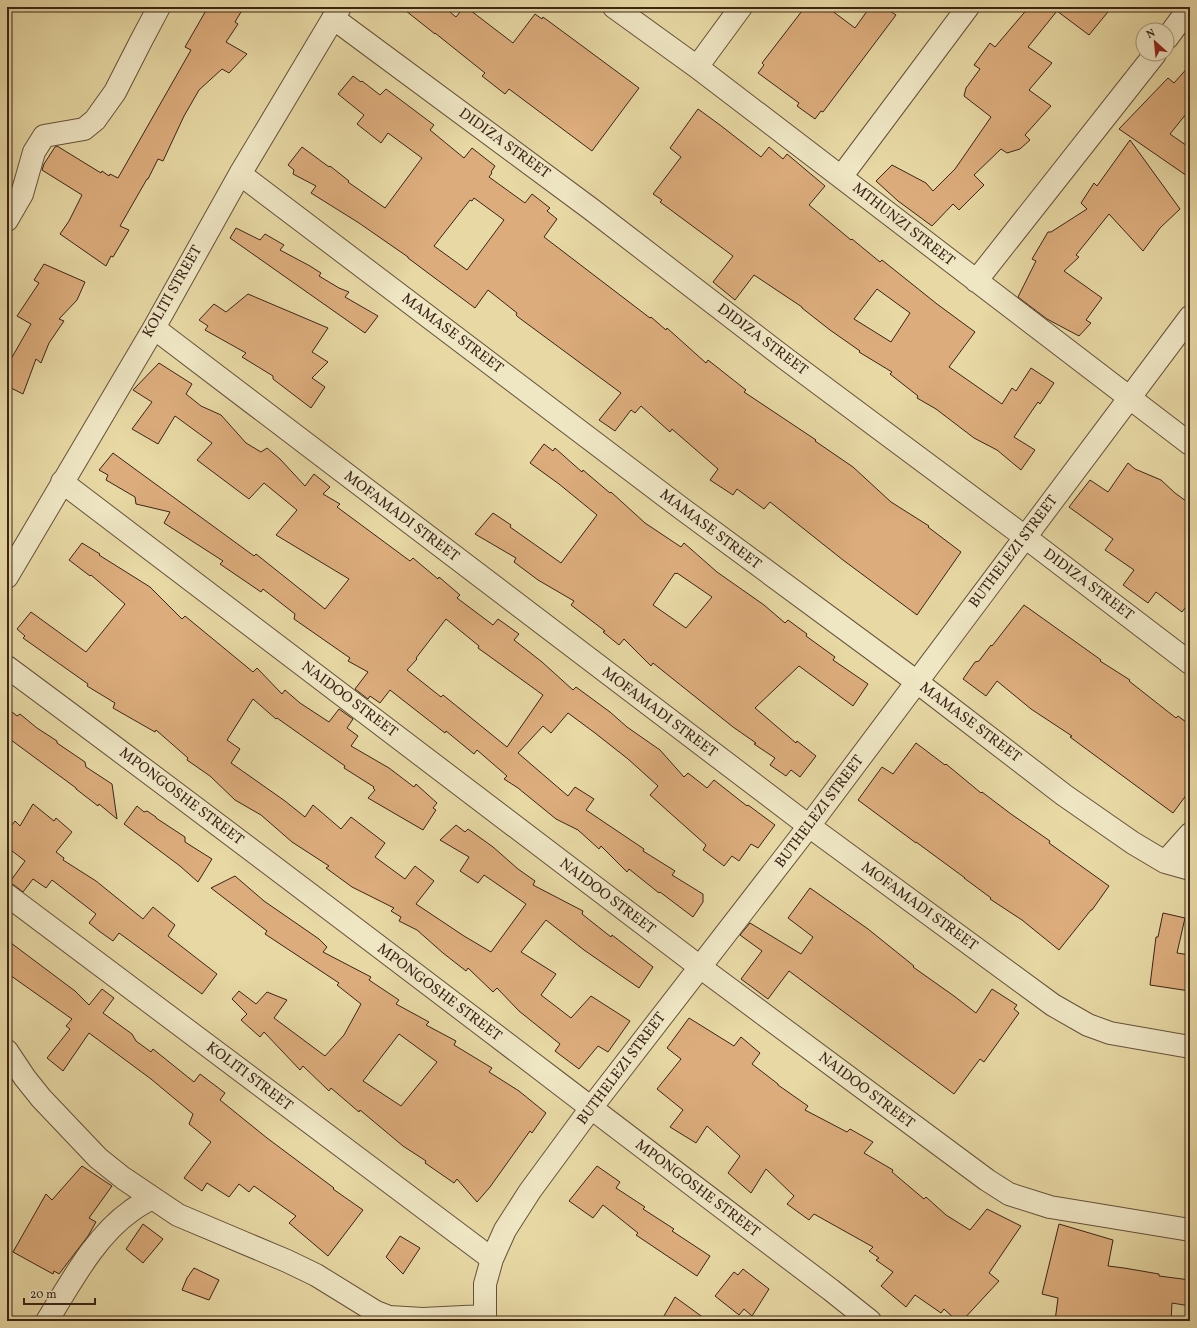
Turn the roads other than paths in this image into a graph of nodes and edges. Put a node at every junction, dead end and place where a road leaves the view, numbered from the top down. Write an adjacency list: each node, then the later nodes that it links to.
1 (159, 7): 12 (street)
2 (614, 7): 9 (street, MTHUNZI STREET)
3 (741, 7): 9 (street)
4 (968, 7): 11 (street)
5 (1190, 7): 7 (street)
6 (336, 12): 10 (street, KOLITI STREET); 19 (street, DIDIZA STREET)
7 (1175, 27)
8 (1149, 62): 13 (street)
9 (696, 67): 11 (street, MTHUNZI STREET)
10 (240, 174): 15 (street, KOLITI STREET); 23 (street, MAMASE STREET)
11 (841, 177): 13 (street, MTHUNZI STREET)
12 (7, 220)
13 (976, 282): 16 (street, MTHUNZI STREET)
14 (1190, 317): 16 (street, BUTHELEZI STREET)
15 (154, 328): 18 (street, KOLITI STREET); 24 (street, MOFAMADI STREET)
16 (1129, 399): 17 (street, MTHUNZI STREET); 19 (street, BUTHELEZI STREET)
17 (1190, 444)
18 (62, 482): 20 (street, KOLITI STREET); 29 (street, NAIDOO STREET)
19 (1025, 537): 21 (street, DIDIZA STREET); 23 (street, BUTHELEZI STREET)
20 (7, 576)
21 (1190, 663)
22 (7, 667): 32 (street, MPONGOSHE STREET)
23 (917, 682): 24 (street, BUTHELEZI STREET); 26 (street, MAMASE STREET)
24 (809, 826): 29 (street, BUTHELEZI STREET); 30 (street, MOFAMADI STREET)
25 (1190, 834): 26 (street)
26 (1165, 862): 27 (street, MAMASE STREET)
27 (1190, 869)
28 (7, 895): 35 (street, KOLITI STREET)
29 (700, 967): 32 (street, BUTHELEZI STREET); 34 (street, NAIDOO STREET)
30 (1190, 1047)
31 (7, 1051): 33 (street)
32 (591, 1108): 35 (street, BUTHELEZI STREET); 39 (street, MPONGOSHE STREET)
33 (152, 1198): 37 (street); 38 (street)
34 (1190, 1230)
35 (492, 1259): 36 (street, BUTHELEZI STREET)
36 (484, 1319): 37 (street)
37 (402, 1320)
38 (47, 1321)
39 (870, 1321)

